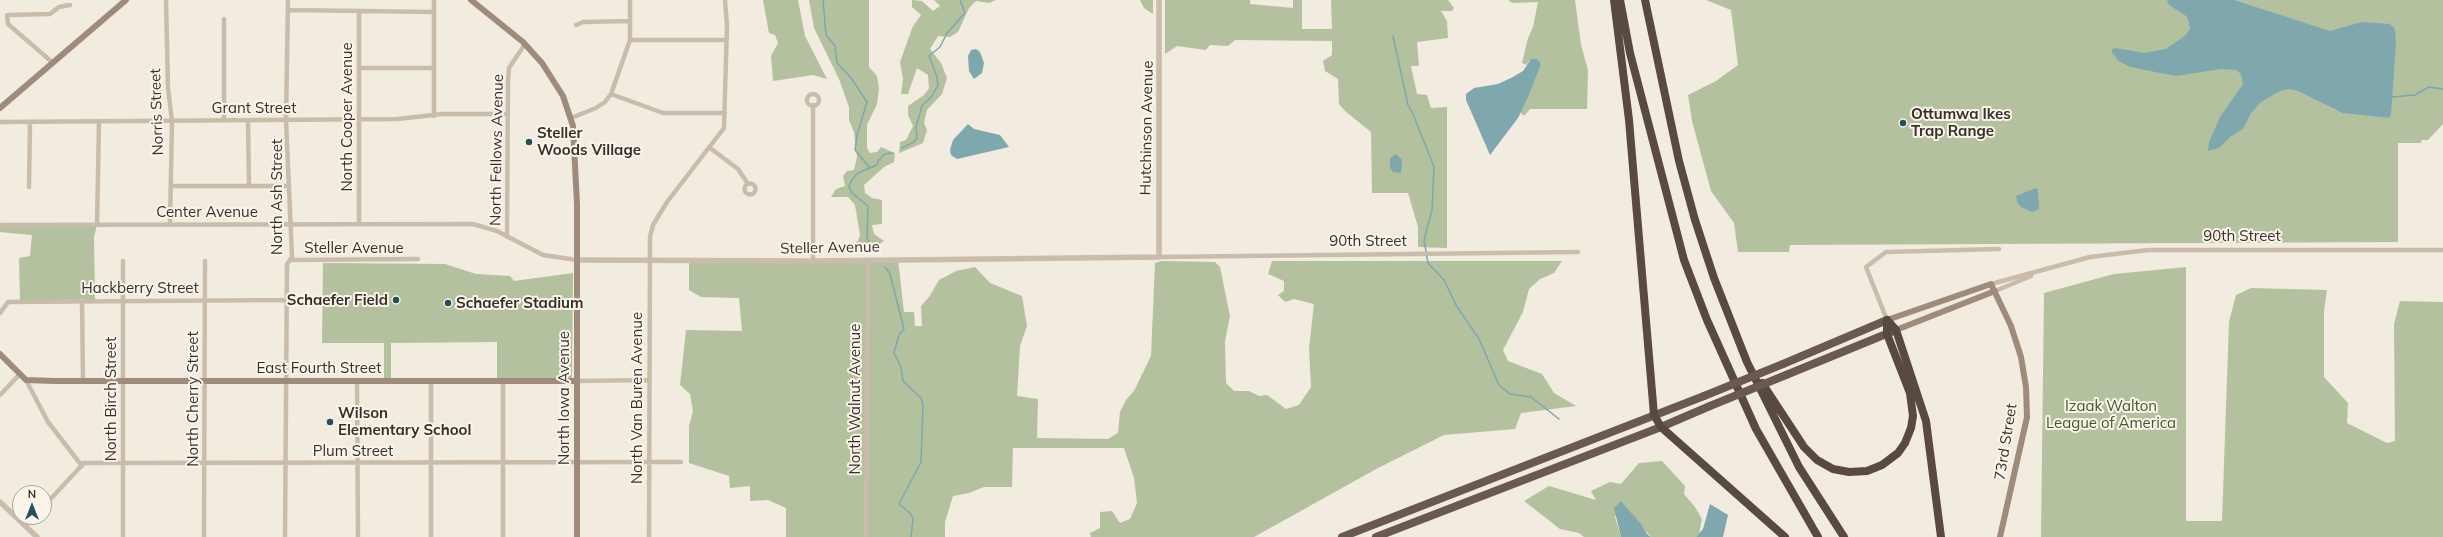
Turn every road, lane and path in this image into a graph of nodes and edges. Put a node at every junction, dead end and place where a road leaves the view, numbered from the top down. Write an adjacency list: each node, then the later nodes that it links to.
1 (126, 0): 22 (main road)
2 (166, 0): 36 (street, Norris Street)
3 (288, 0): 13 (street, North Ash Street)
4 (434, 0): 15 (street)
5 (471, 0): 21 (main road, North Iowa Avenue)
6 (630, 0): 17 (street)
7 (725, 0): 20 (street, North Van Buren Avenue)
8 (1159, 0): 55 (street, Hutchinson Avenue)
9 (1614, 0): 89 (highway)
10 (1620, 0): 117 (highway)
11 (1645, 0): 76 (highway)
12 (70, 5): 22 (street)
13 (288, 10): 14 (street); 35 (street, North Ash Street)
14 (359, 11): 15 (street); 23 (street, North Cooper Avenue)
15 (434, 12): 24 (street)
16 (224, 19): 33 (street)
17 (630, 21): 18 (street); 19 (street)
18 (576, 25)
19 (630, 40): 20 (street); 25 (street)
20 (726, 40): 28 (street, North Van Buren Avenue)
21 (525, 44): 29 (street, North Fellows Avenue); 31 (main road, North Iowa Avenue)
22 (52, 62): 27 (main road)
23 (359, 68): 24 (street); 32 (street, North Cooper Avenue)
24 (434, 68): 30 (street)
25 (612, 94): 28 (street); 31 (street)
26 (813, 106): 63 (street)
27 (0, 108)
28 (726, 113): 40 (street, North Van Buren Avenue)
29 (508, 114): 30 (street, Grant Street); 51 (street, North Fellows Avenue)
30 (434, 116): 32 (street, Grant Street)
31 (571, 118): 58 (main road, North Iowa Avenue)
32 (358, 119): 35 (street, Grant Street); 47 (street, North Cooper Avenue)
33 (224, 120): 34 (street, Grant Street); 36 (street, Grant Street)
34 (248, 120): 35 (street, Grant Street); 43 (street)
35 (286, 120): 44 (street, North Ash Street)
36 (172, 121): 39 (street, Grant Street); 42 (street, Norris Street)
37 (0, 122): 38 (street, Grant Street)
38 (30, 122): 39 (street, Grant Street); 45 (street)
39 (99, 122): 50 (street)
40 (710, 148): 41 (street); 59 (street, North Van Buren Avenue)
41 (748, 184)
42 (170, 186): 43 (street); 48 (street, Norris Street)
43 (249, 186): 44 (street)
44 (289, 186): 46 (street, North Ash Street)
45 (29, 187)
46 (289, 223): 47 (street, Center Avenue); 48 (street, Center Avenue); 57 (street, North Ash Street)
47 (359, 223): 51 (street, Center Avenue)
48 (170, 224): 50 (street, Center Avenue)
49 (0, 225): 50 (street, Center Avenue)
50 (97, 225)
51 (507, 236): 58 (street, Steller Avenue)
52 (1999, 249): 72 (street)
53 (2443, 250): 64 (street, 90th Street)
54 (1578, 252): 55 (street, 90th Street)
55 (1158, 257): 60 (street, Steller Avenue)
56 (418, 259): 57 (street, Steller Avenue)
57 (290, 260): 70 (street, North Ash Street)
58 (577, 260): 59 (street, Steller Avenue); 87 (main road, North Iowa Avenue)
59 (648, 260): 63 (street, Steller Avenue); 79 (street, North Van Buren Avenue)
60 (868, 260): 63 (street, Steller Avenue); 113 (street, North Walnut Avenue)
61 (123, 261): 68 (street, North Birch Street)
62 (206, 261): 69 (street, North Cherry Street)
63 (813, 261)
64 (2044, 270): 65 (street, 90th Street); 66 (street, 90th Street)
65 (1991, 284): 66 (main road, 73rd Street); 72 (main road, 90th Street)
66 (1995, 291): 73 (main road, 90th Street); 120 (main road, 73rd Street)
67 (82, 300): 68 (street, Hackberry Street); 71 (street, Hackberry Street); 80 (street)
68 (123, 300): 69 (street, Hackberry Street); 81 (street, North Birch Street)
69 (205, 300): 70 (street, Hackberry Street); 82 (street, North Cherry Street)
70 (286, 300): 83 (street, North Ash Street)
71 (0, 313)
72 (1887, 320): 73 (highway); 74 (highway); 89 (highway, bridge)
73 (1896, 330): 74 (highway); 119 (highway)
74 (1887, 334): 76 (highway); 90 (highway, bridge)
75 (0, 354): 77 (main road)
76 (1747, 362): 118 (highway)
77 (20, 374): 78 (main road); 88 (street)
78 (26, 380): 80 (main road, East Fourth Street); 100 (street)
79 (649, 380): 87 (street, East Fourth Street); 93 (street, North Van Buren Avenue)
80 (83, 381): 81 (main road, East Fourth Street)
81 (123, 381): 82 (main road, East Fourth Street); 95 (street, North Birch Street)
82 (205, 381): 83 (main road, East Fourth Street); 96 (street, North Cherry Street)
83 (286, 381): 84 (main road, East Fourth Street); 97 (street, North Ash Street)
84 (357, 381): 85 (main road, East Fourth Street); 98 (street)
85 (431, 381): 86 (main road, East Fourth Street); 99 (street)
86 (502, 381): 87 (main road, East Fourth Street); 91 (street)
87 (577, 381): 92 (main road, North Iowa Avenue)
88 (0, 395)
89 (1654, 415): 90 (highway); 114 (highway)
90 (1661, 427): 115 (highway); 116 (highway)
91 (503, 462): 92 (street, Plum Street); 99 (street, Plum Street); 110 (street)
92 (577, 462): 93 (street, Plum Street); 111 (main road, North Iowa Avenue)
93 (649, 462): 94 (street, Plum Street); 112 (street, North Van Buren Avenue)
94 (681, 462)
95 (123, 463): 96 (street, Plum Street); 100 (street, Plum Street); 105 (street, North Birch Street)
96 (204, 463): 97 (street, Plum Street); 106 (street, North Cherry Street)
97 (286, 463): 98 (street, Plum Street); 107 (street, North Ash Street)
98 (358, 463): 99 (street, Plum Street); 108 (street)
99 (431, 463): 109 (street)
100 (82, 466): 101 (street)
101 (52, 498)
102 (0, 502): 103 (street)
103 (25, 526): 104 (street)
104 (37, 537)
105 (123, 537)
106 (204, 537)
107 (285, 537)
108 (358, 537)
109 (431, 537)
110 (503, 537)
111 (577, 537)
112 (649, 537)
113 (866, 537)
114 (1342, 537)
115 (1376, 537)
116 (1785, 537)
117 (1818, 537)
118 (1844, 537)
119 (1941, 537)
120 (2000, 537)

